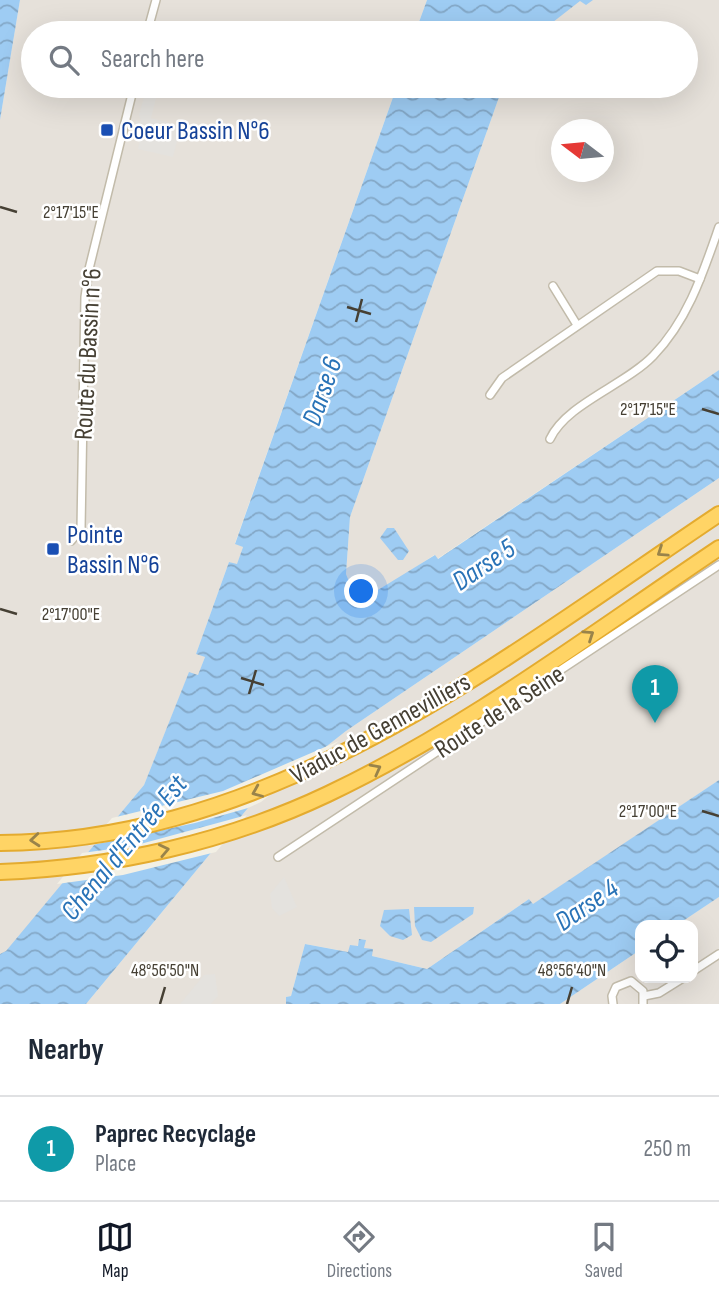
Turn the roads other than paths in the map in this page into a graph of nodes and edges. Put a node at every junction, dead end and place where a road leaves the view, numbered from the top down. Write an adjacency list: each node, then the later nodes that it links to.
1 (156, 0): 2 (street)
2 (150, 21)
3 (131, 98): 11 (street, Route du Bassin n°6)
4 (719, 227): 5 (street)
5 (701, 279): 7 (street); 9 (street)
6 (553, 286): 7 (street)
7 (578, 325): 8 (street)
8 (490, 396)
9 (550, 439)
10 (719, 514): 14 (highway, Viaduc de Gennevilliers, one-way to 14)
11 (71, 541)
12 (719, 548): 16 (highway, Viaduc de Gennevilliers, one-way to 12)
13 (719, 565): 15 (street, Route de la Seine)
14 (0, 843)
15 (278, 857)
16 (0, 872)
17 (719, 954): 18 (street)
18 (698, 968)
19 (674, 983): 20 (street)
20 (643, 1000): 21 (street)
21 (613, 1004)

